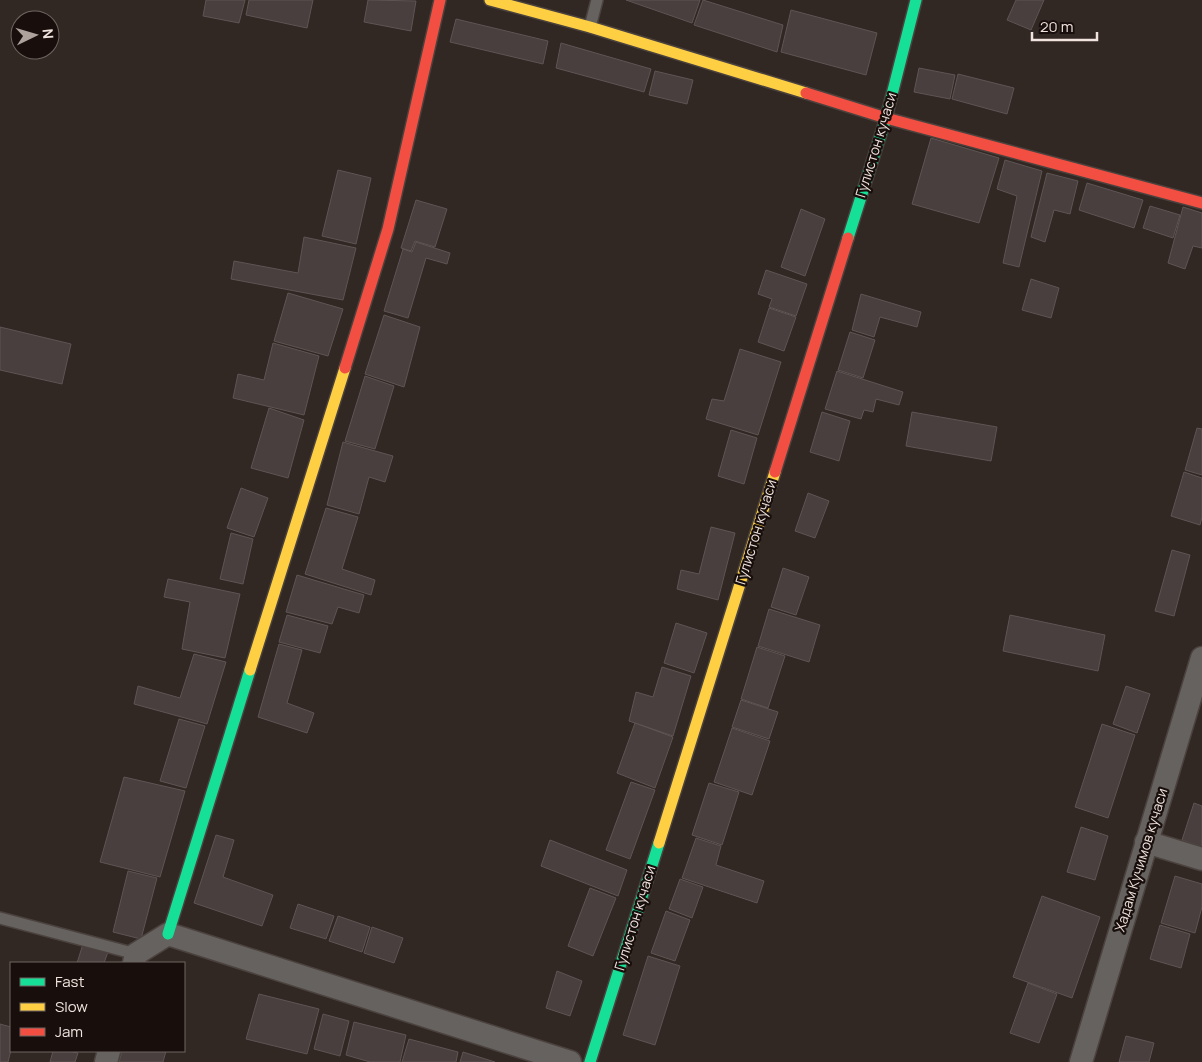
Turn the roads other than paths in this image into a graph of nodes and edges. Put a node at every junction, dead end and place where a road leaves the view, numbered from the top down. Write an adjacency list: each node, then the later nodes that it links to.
1 (440, 0): 12 (street)
2 (490, 0): 5 (street)
3 (597, 0): 5 (lane)
4 (916, 0): 6 (street, Гулистон кучаси)
5 (590, 27): 6 (street)
6 (886, 118): 7 (street); 15 (street, Гулистон кучаси)
7 (1202, 203)
8 (1202, 658): 9 (street, Хадам Кучимов кучаси)
9 (1146, 842): 10 (street); 16 (street, Хадам Кучимов кучаси)
10 (1202, 859)
11 (0, 918): 13 (lane)
12 (168, 934): 13 (street); 14 (street)
13 (135, 959)
14 (570, 1062)
15 (590, 1062)
16 (1081, 1062)

